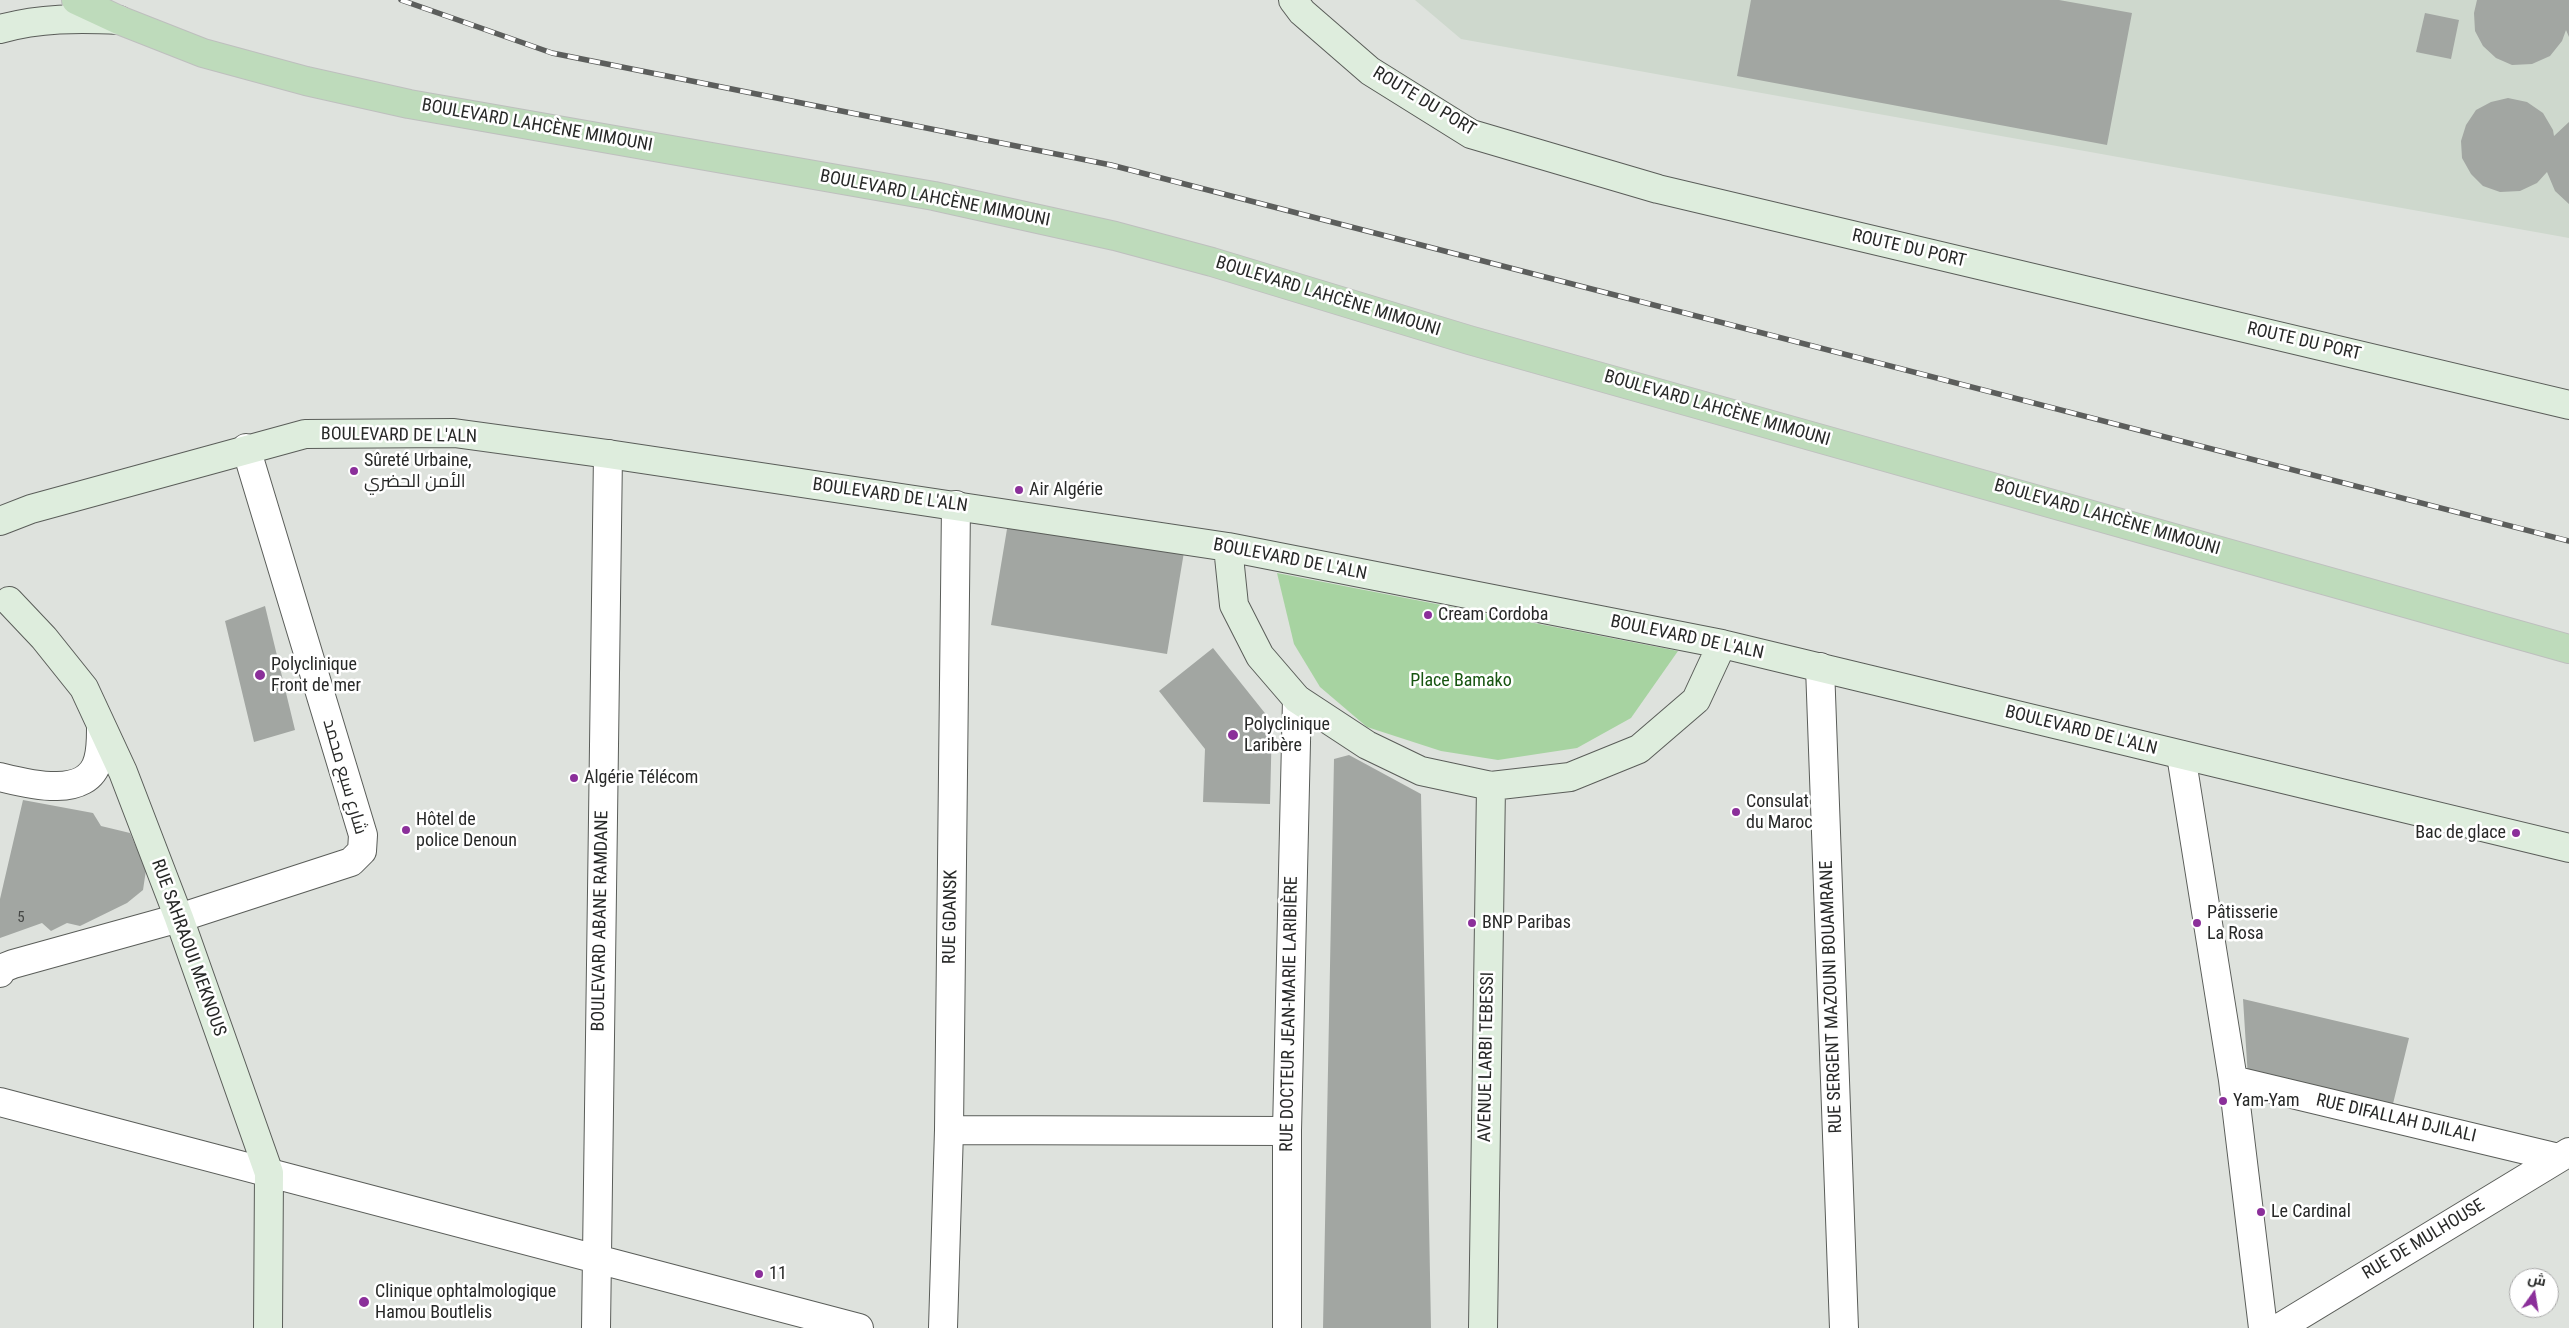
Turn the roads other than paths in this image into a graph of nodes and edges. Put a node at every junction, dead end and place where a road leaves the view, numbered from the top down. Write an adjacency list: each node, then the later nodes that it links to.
1 (76, 0): 3 (main road, BOULEVARD LAHCÈNE MIMOUNI)
2 (1293, 0): 5 (main road, ROUTE DU PORT)
3 (119, 20): 4 (main road); 13 (main road, BOULEVARD LAHCÈNE MIMOUNI)
4 (0, 29)
5 (2569, 405)
6 (246, 448): 7 (main road, BOULEVARD DE L'ALN); 9 (main road, BOULEVARD DE L'ALN); 21 (street, شارع سبع محمد)
7 (608, 454): 8 (main road, BOULEVARD DE L'ALN); 29 (street, BOULEVARD ABANE RAMDANE)
8 (956, 505): 10 (main road, BOULEVARD DE L'ALN); 25 (street, RUE GDANSK)
9 (0, 521)
10 (1228, 547): 12 (main road, BOULEVARD DE L'ALN); 15 (main road)
11 (9, 601): 16 (main road, RUE SAHRAOUI MEKNOUS)
12 (1722, 644): 14 (main road, BOULEVARD DE L'ALN); 19 (main road)
13 (2569, 649)
14 (1820, 666): 17 (main road, BOULEVARD DE L'ALN); 36 (street, RUE SERGENT MAZOUNI BOUAMRANE)
15 (1297, 699): 19 (main road); 26 (street, RUE DOCTEUR JEAN-MARIE LARIBIÈRE)
16 (101, 728): 18 (street); 21 (main road, RUE SAHRAOUI MEKNOUS)
17 (2181, 755): 20 (main road, BOULEVARD DE L'ALN); 23 (street)
18 (0, 777)
19 (1491, 786): 35 (main road, AVENUE LARBI TEBESSI)
20 (2569, 848)
21 (179, 918): 22 (street, شارع سبع محمد); 28 (main road, RUE SAHRAOUI MEKNOUS)
22 (0, 973)
23 (2233, 1080): 27 (street, RUE DIFALLAH DJILALI); 37 (street)
24 (0, 1102): 28 (street)
25 (949, 1130): 26 (street); 33 (street, RUE GDANSK)
26 (1287, 1130): 34 (street, RUE DOCTEUR JEAN-MARIE LARIBIÈRE)
27 (2564, 1155): 38 (street, RUE DE MULHOUSE)
28 (269, 1173): 29 (street); 30 (main road, RUE SAHRAOUI MEKNOUS)
29 (597, 1260): 31 (street, BOULEVARD ABANE RAMDANE); 32 (street)
30 (268, 1328)
31 (596, 1328)
32 (859, 1328)
33 (943, 1328)
34 (1287, 1328)
35 (1483, 1328)
36 (1844, 1328)
37 (2263, 1328)
38 (2279, 1328)

